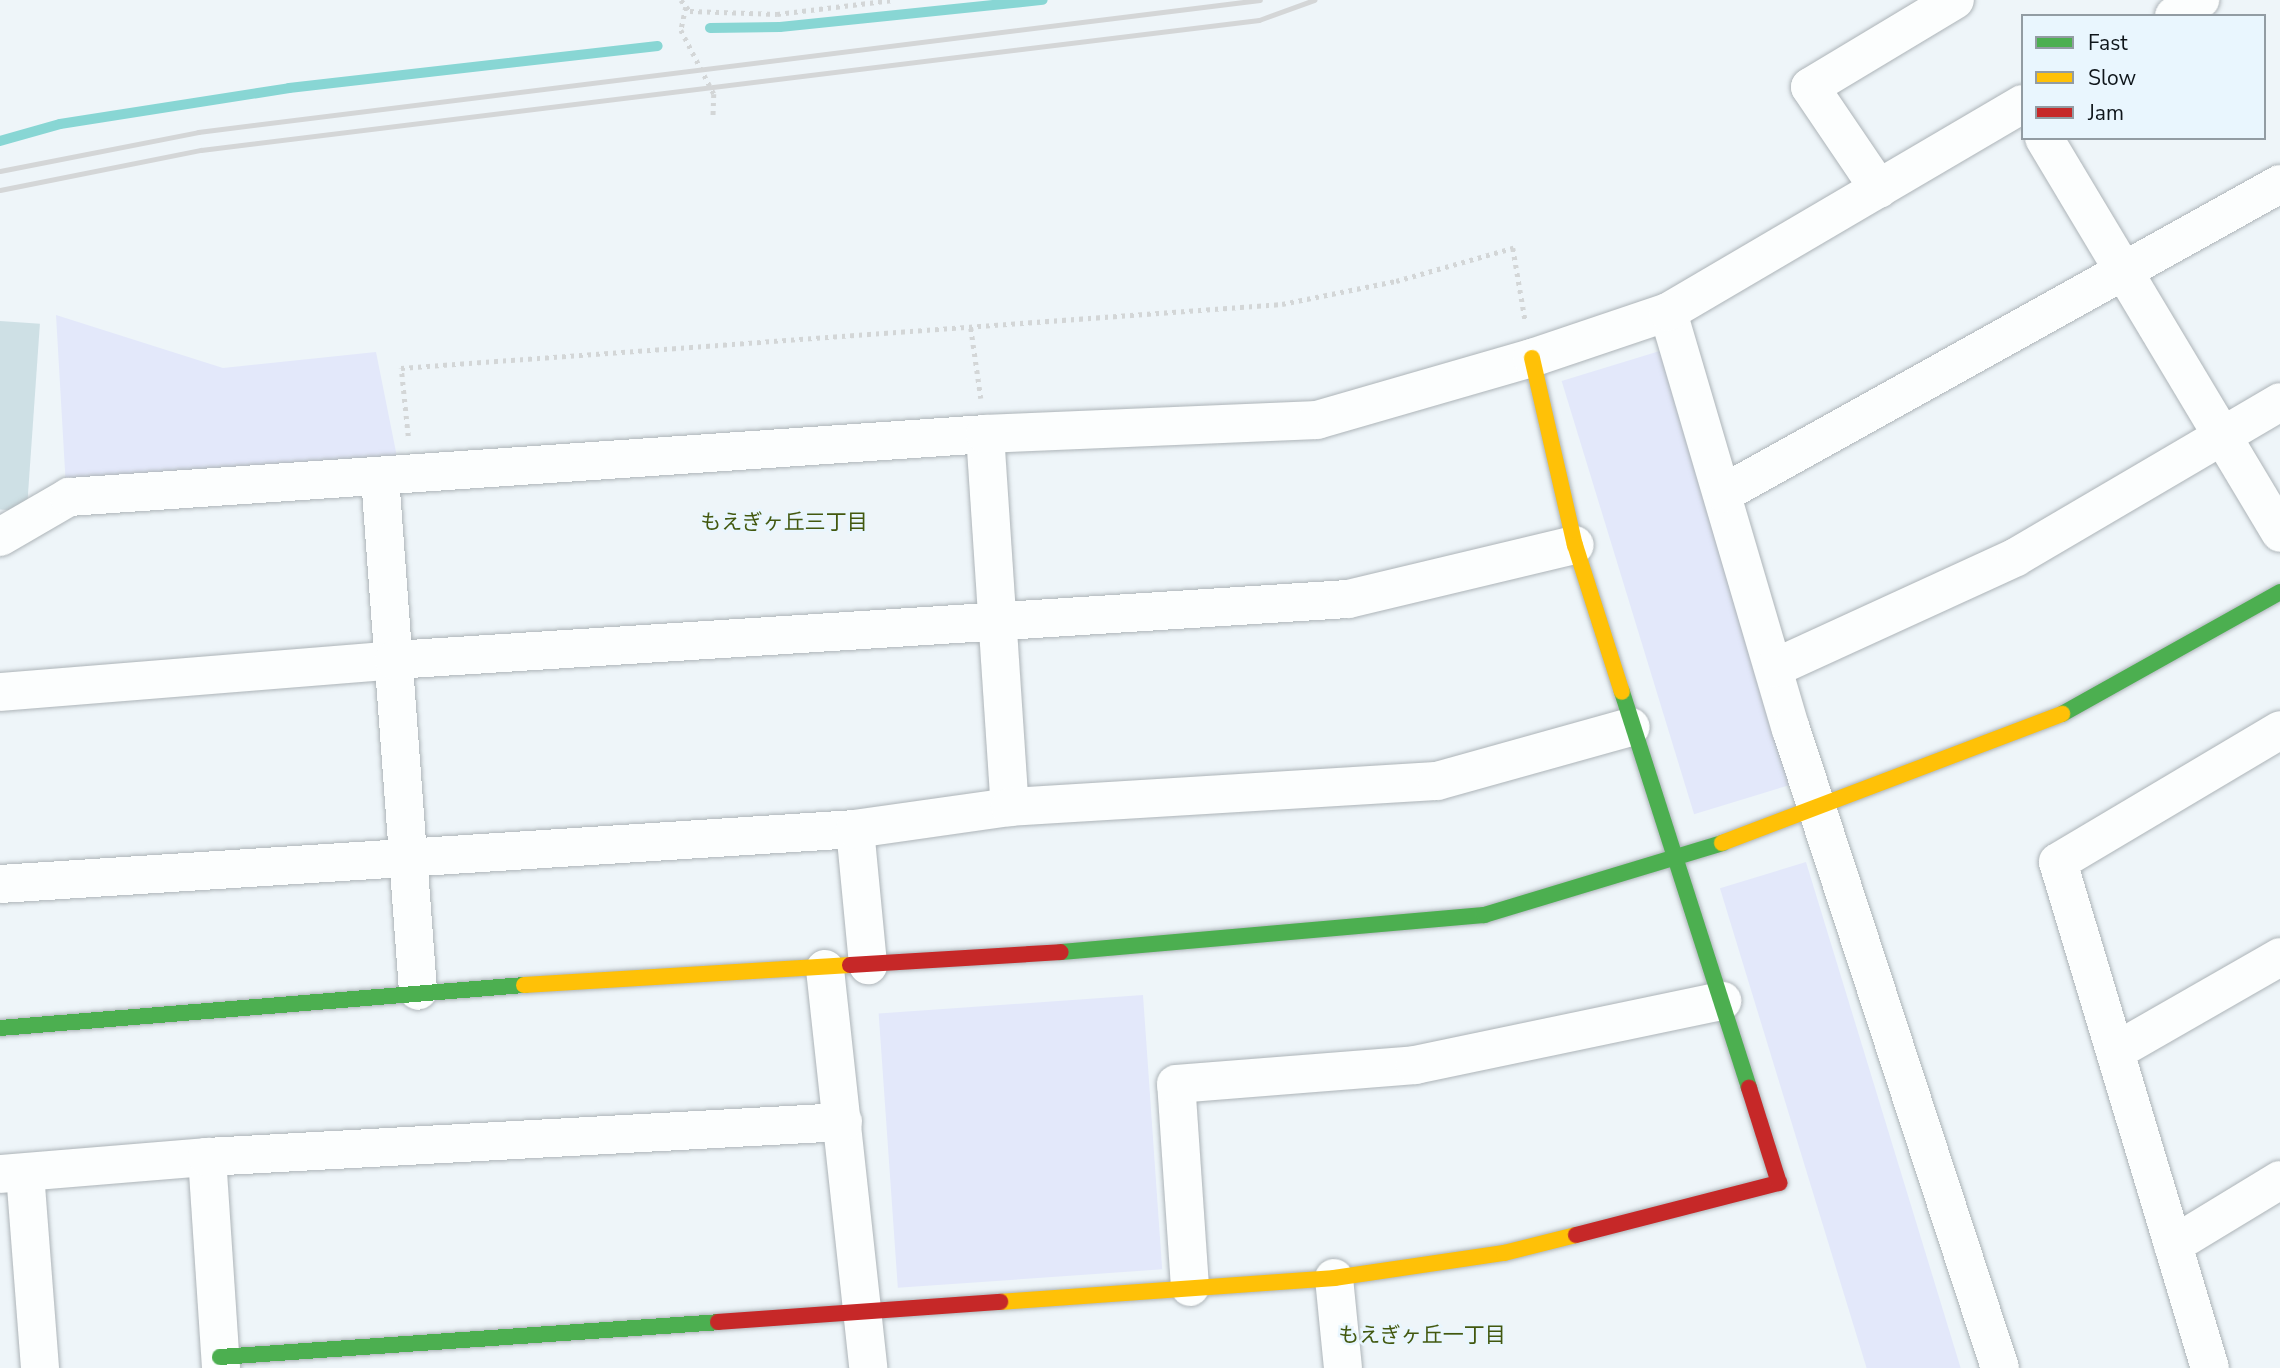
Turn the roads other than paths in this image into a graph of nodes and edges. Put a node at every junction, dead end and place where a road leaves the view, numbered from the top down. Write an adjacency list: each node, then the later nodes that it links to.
1 (1955, 0): 7 (street)
2 (2200, 0): 3 (street)
3 (2177, 14)
4 (2021, 105): 7 (street)
5 (2045, 140): 8 (street)
6 (2280, 184): 8 (street)
7 (1879, 189): 9 (street)
8 (2128, 272): 13 (street); 15 (street)
9 (1668, 312): 10 (street); 15 (street)
10 (1532, 358): 12 (street); 18 (street)
11 (2280, 402): 13 (street)
12 (983, 416): 14 (street); 20 (street)
13 (2225, 433): 16 (street); 22 (street)
14 (380, 477): 17 (street); 21 (street)
15 (1724, 493): 22 (street)
16 (2280, 533)
17 (0, 537)
18 (1575, 545): 20 (street); 24 (street)
19 (2280, 592): 27 (street)
20 (993, 622): 21 (street); 26 (street)
21 (394, 660): 23 (street); 29 (street)
22 (1774, 668): 27 (street)
23 (0, 692)
24 (1631, 727): 26 (street); 30 (street)
25 (2280, 730): 38 (street)
26 (1010, 807): 28 (street)
27 (1817, 809): 30 (street); 51 (street)
28 (855, 829): 29 (street); 33 (street)
29 (409, 853): 31 (street); 35 (street)
30 (1677, 860): 33 (street); 36 (street)
31 (0, 884)
32 (2280, 957): 38 (street)
33 (868, 965): 34 (street)
34 (825, 970): 35 (street); 39 (street)
35 (418, 990): 37 (street)
36 (1722, 1001): 44 (street); 45 (street)
37 (0, 1028)
38 (2116, 1051): 43 (street)
39 (843, 1122): 40 (street); 46 (street)
40 (207, 1157): 41 (street); 47 (street)
41 (13, 1174): 48 (street)
42 (2280, 1180): 43 (street)
43 (2174, 1245): 52 (street)
44 (1334, 1278): 45 (street); 50 (street)
45 (1190, 1287): 46 (street)
46 (864, 1308): 47 (street); 49 (street)
47 (221, 1363)
48 (40, 1368)
49 (868, 1368)
50 (1343, 1368)
51 (2000, 1368)
52 (2210, 1368)

